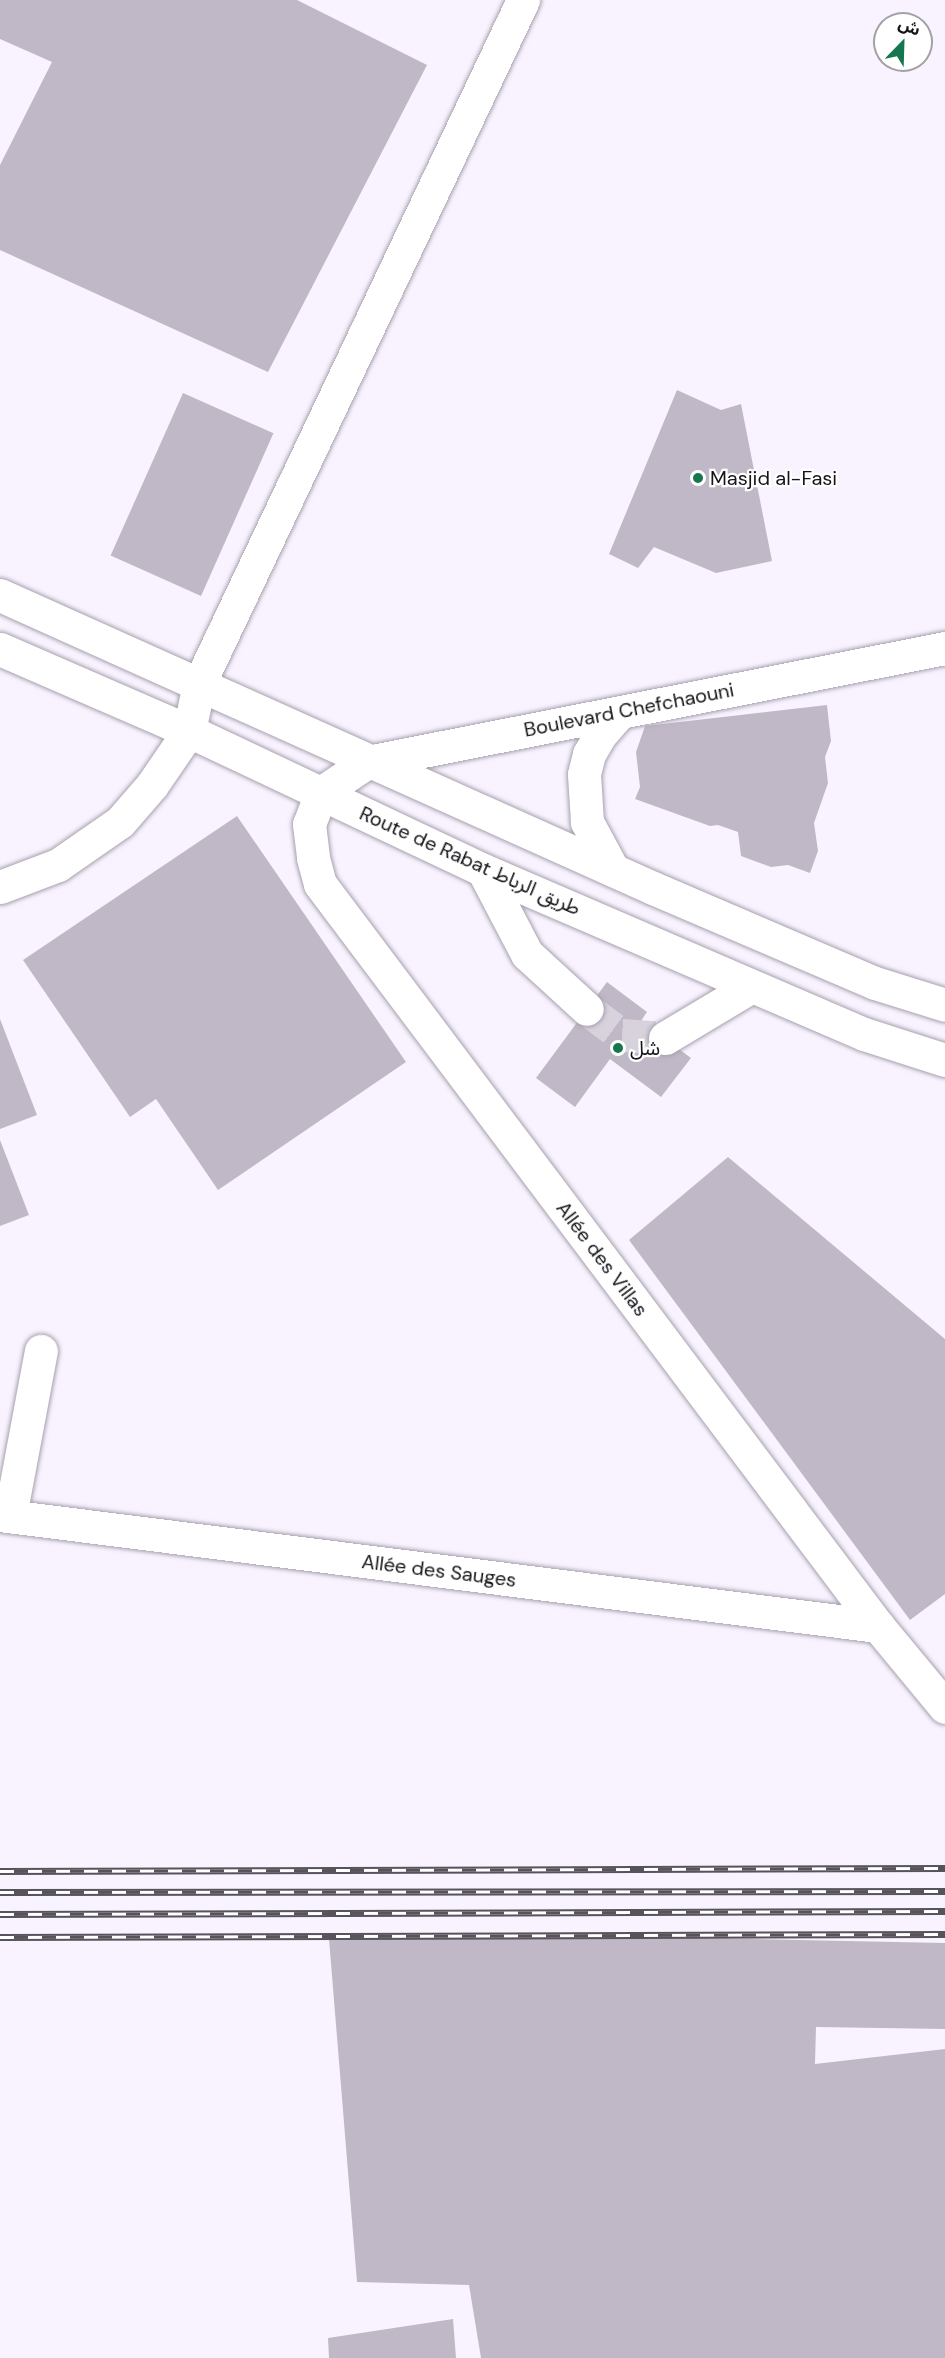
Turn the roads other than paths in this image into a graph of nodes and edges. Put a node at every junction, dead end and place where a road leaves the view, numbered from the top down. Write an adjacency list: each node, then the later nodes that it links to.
1 (523, 0): 5 (street)
2 (0, 595): 5 (street)
3 (945, 648): 6 (street, Boulevard Chefchaouni)
4 (0, 649): 7 (street, Route de Rabat طريق الرباط)
5 (199, 684): 7 (street); 8 (street)
6 (620, 712): 8 (street, Boulevard Chefchaouni); 11 (street)
7 (189, 731): 9 (street, Route de Rabat طريق الرباط); 12 (street)
8 (367, 762): 9 (street, Boulevard Chefchaouni); 11 (street)
9 (321, 793): 10 (street, Route de Rabat طريق الرباط); 20 (street, Allée des Villas)
10 (483, 870): 13 (street, Route de Rabat طريق الرباط); 15 (street)
11 (613, 870): 14 (street)
12 (0, 887)
13 (752, 986): 16 (street); 17 (street, Route de Rabat طريق الرباط)
14 (945, 1005)
15 (587, 1009)
16 (665, 1038)
17 (945, 1060)
18 (41, 1351): 19 (street)
19 (5, 1516): 20 (street, Allée des Sauges)
20 (878, 1626): 21 (street, Allée des Villas)
21 (945, 1707)

